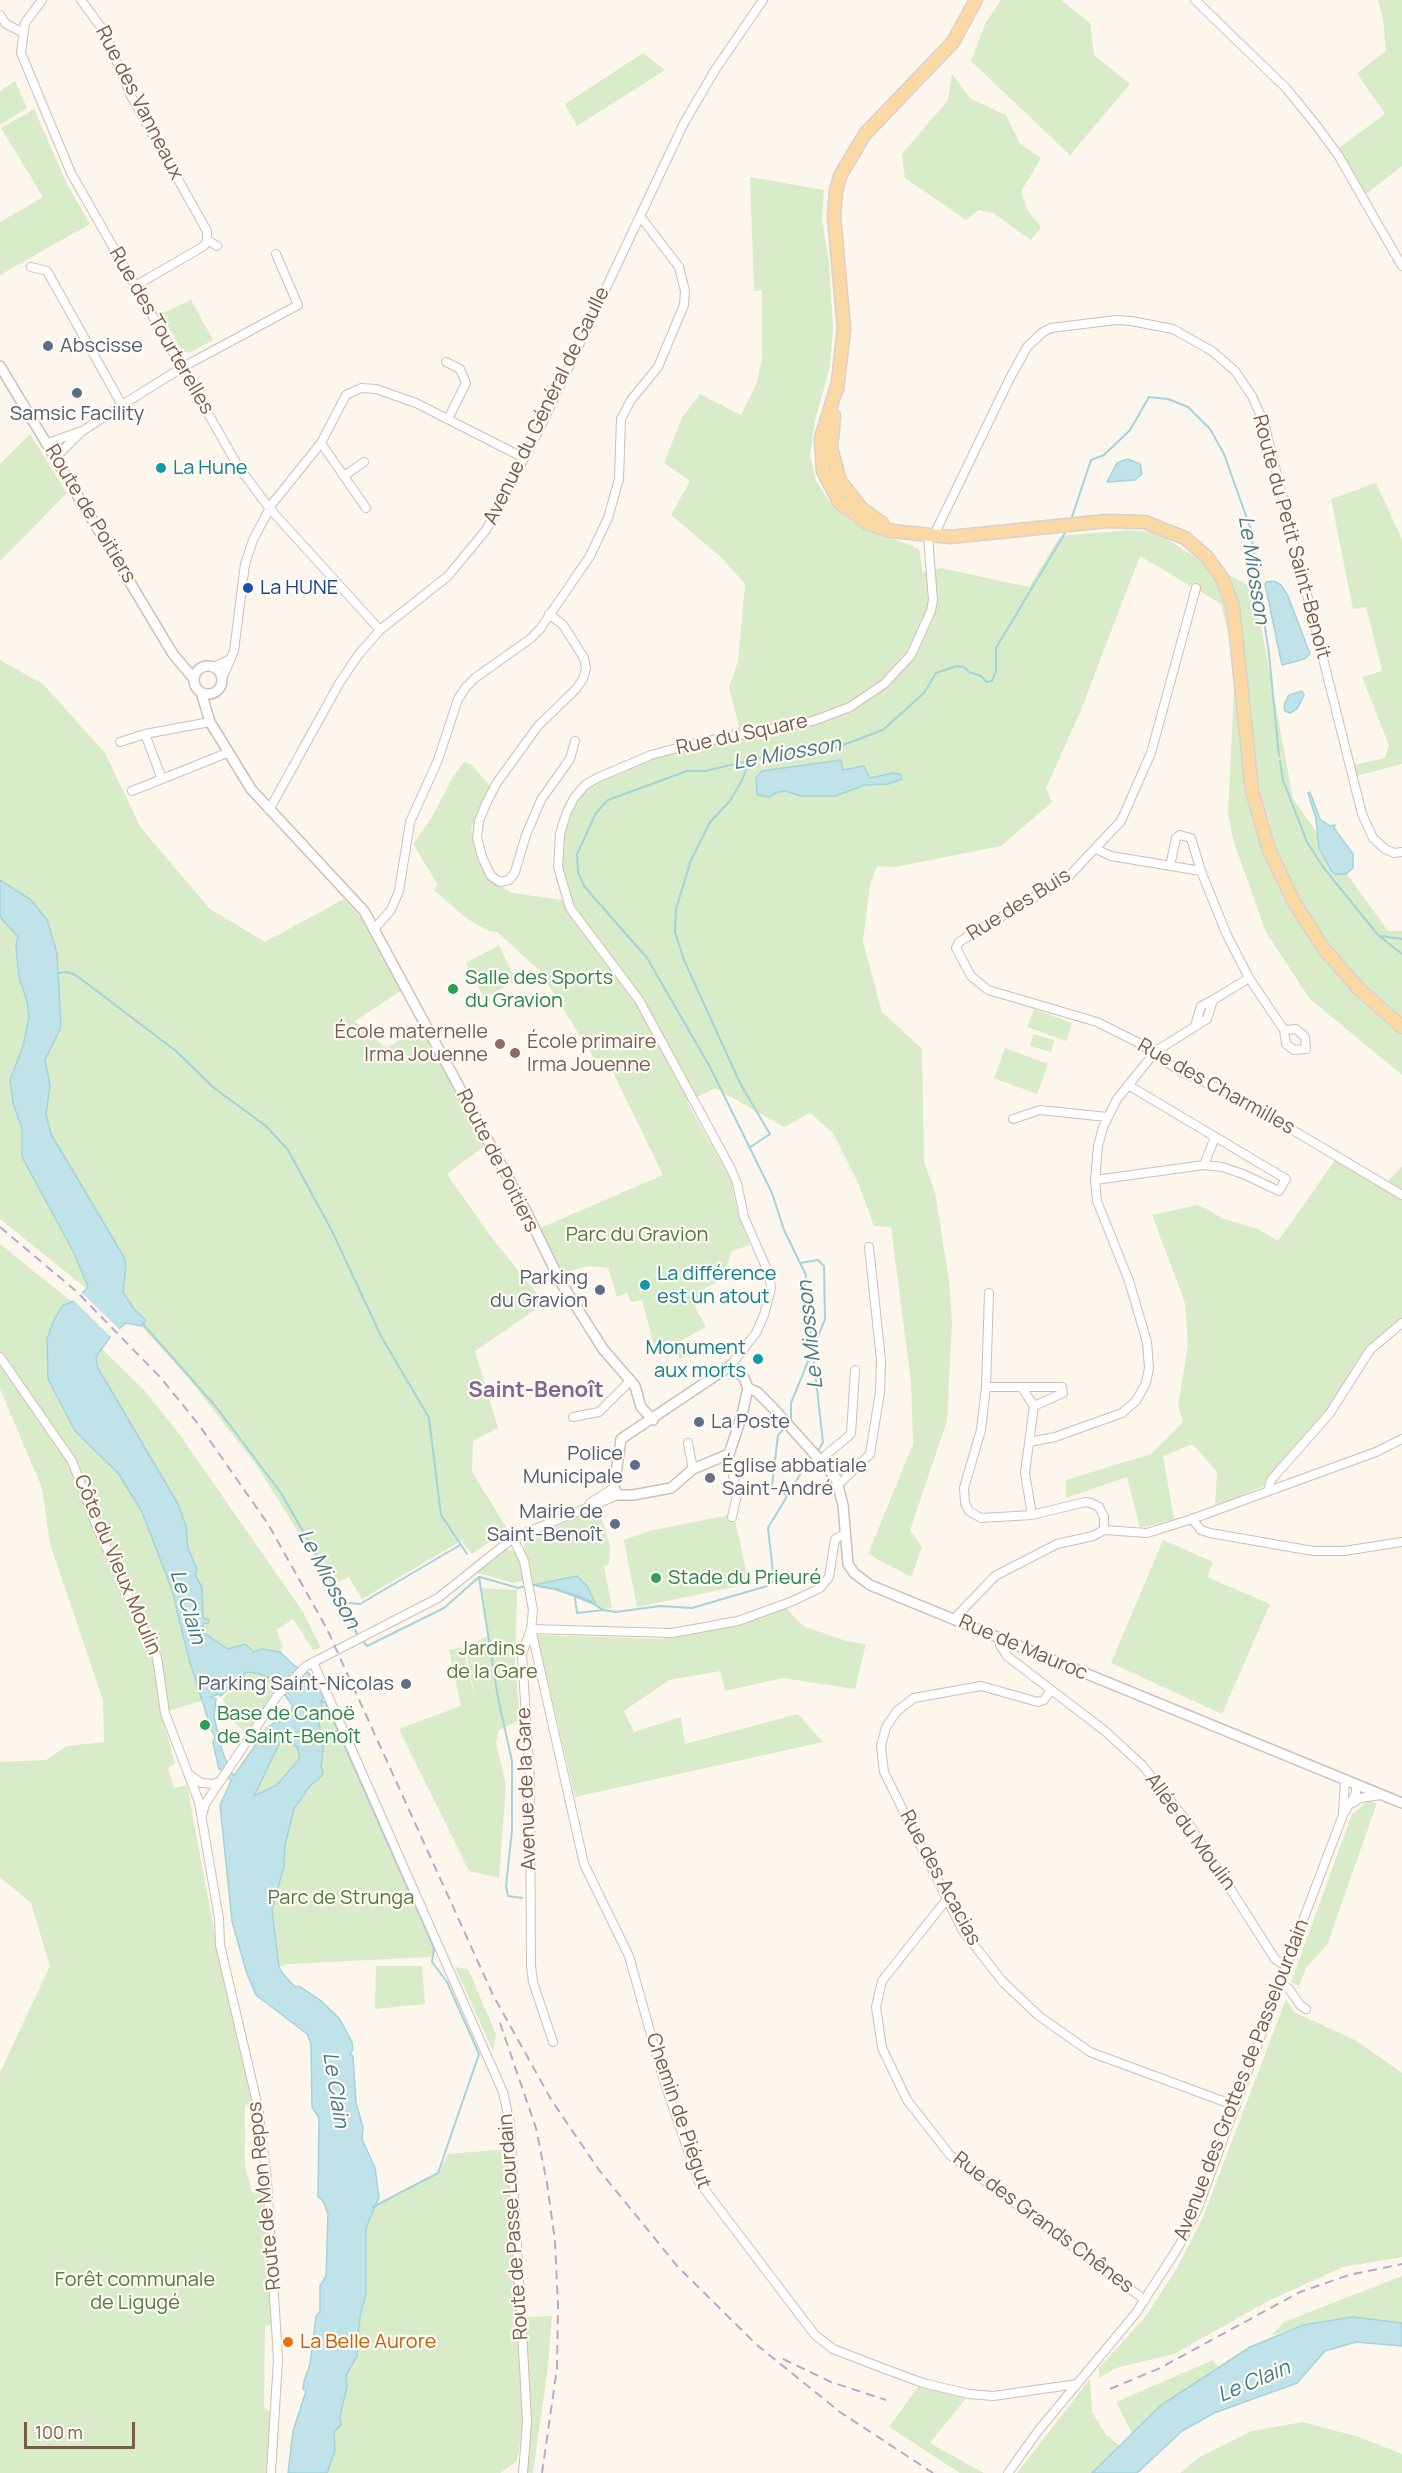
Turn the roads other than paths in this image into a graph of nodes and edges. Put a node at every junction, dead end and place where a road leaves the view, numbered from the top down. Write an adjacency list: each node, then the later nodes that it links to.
1 (42, 0): 7 (street)
2 (81, 0): 9 (street, Rue des Vanneaux)
3 (763, 0): 8 (street, Avenue du Général de Gaulle)
4 (976, 0): 29 (main road)
5 (1195, 0): 12 (street)
6 (0, 15): 7 (street)
7 (22, 32): 14 (street, Rue des Tourterelles)
8 (640, 216): 24 (street, Avenue du Général de Gaulle); 31 (street)
9 (207, 240): 10 (street); 14 (street)
10 (217, 246)
11 (276, 254): 17 (street)
12 (1402, 266)
13 (31, 267): 18 (street)
14 (135, 286): 17 (street, Rue des Tourterelles)
15 (446, 362): 19 (street)
16 (0, 366): 21 (street, Route de Poitiers)
17 (183, 367): 18 (street); 28 (street, Rue des Tourterelles)
18 (122, 405): 20 (street)
19 (448, 419): 22 (street); 24 (street)
20 (81, 432): 21 (street); 23 (street)
21 (48, 443): 23 (street, Route de Poitiers)
22 (321, 443): 26 (street); 28 (street)
23 (56, 457): 34 (street, Route de Poitiers)
24 (524, 458): 32 (street, Avenue du Général de Gaulle)
25 (364, 462): 26 (street)
26 (344, 476): 27 (street)
27 (366, 508)
28 (270, 509): 32 (street, Rue des Tourterelles); 33 (street)
29 (930, 537): 49 (street, Route du Petit Saint-Benoit); 55 (main road); 70 (street, Rue du Square)
30 (1196, 588): 48 (street, Rue des Buis)
31 (549, 614): 42 (street); 52 (street)
32 (380, 630): 47 (street, Avenue du Général de Gaulle)
33 (231, 659): 35 (street); 37 (street)
34 (181, 661): 35 (street); 36 (street, Route de Poitiers)
35 (209, 667): 36 (street); 37 (street)
36 (194, 679): 38 (street)
37 (222, 680): 39 (street)
38 (201, 692): 39 (street); 40 (street, Route de Poitiers)
39 (216, 692): 40 (street)
40 (209, 717): 41 (street); 44 (street, Route de Poitiers)
41 (145, 734): 43 (street); 45 (street)
42 (575, 741)
43 (120, 742)
44 (227, 753): 45 (street); 47 (street, Route de Poitiers)
45 (162, 779): 46 (street)
46 (132, 791)
47 (269, 810): 52 (street, Route de Poitiers)
48 (1096, 849): 50 (street); 54 (street, Rue des Buis)
49 (1402, 852)
50 (1170, 866): 51 (street); 51 (street)
51 (1201, 871): 53 (street)
52 (375, 928): 73 (street, Route de Poitiers)
53 (1249, 978): 56 (street); 57 (street)
54 (1019, 1000): 57 (street, Rue des Charmilles)
55 (1402, 1027)
56 (1284, 1030)
57 (1155, 1054): 58 (street); 64 (street, Rue des Charmilles)
58 (1128, 1085): 59 (street); 61 (street)
59 (1107, 1118): 60 (street); 63 (street)
60 (1013, 1119)
61 (1215, 1137): 62 (street); 62 (street)
62 (1204, 1165): 63 (street)
63 (1095, 1180): 83 (street)
64 (1402, 1196)
65 (869, 1247): 88 (street)
66 (989, 1293): 74 (street)
67 (1402, 1323): 89 (street)
68 (0, 1357): 71 (street, Côte du Vieux Moulin)
69 (0, 1362): 71 (street, Côte du Vieux Moulin)
70 (730, 1366): 75 (street); 80 (street)
71 (10, 1370): 103 (street, Côte du Vieux Moulin)
72 (855, 1370): 86 (street)
73 (631, 1380): 78 (street, Route de Poitiers); 79 (street)
74 (986, 1387): 76 (street); 91 (street)
75 (748, 1388): 85 (street); 86 (street)
76 (1022, 1388): 77 (street); 77 (street)
77 (1034, 1406): 83 (street)
78 (641, 1407): 80 (street, Route de Poitiers); 81 (street)
79 (573, 1417)
80 (653, 1420): 81 (street)
81 (633, 1428): 90 (street)
82 (1402, 1439): 89 (street)
83 (1029, 1442): 91 (street)
84 (688, 1443): 87 (street)
85 (729, 1454): 87 (street); 92 (street)
86 (821, 1460): 88 (street)
87 (693, 1469): 90 (street)
88 (839, 1484): 95 (street, Rue de Mauroc)
89 (1268, 1491): 93 (street)
90 (616, 1492): 96 (street)
91 (1032, 1515): 94 (street)
92 (732, 1517)
93 (1192, 1519): 94 (street); 97 (street)
94 (1104, 1530): 98 (street)
95 (844, 1534): 98 (street, Rue de Mauroc); 99 (street)
96 (513, 1538): 99 (street, Avenue de la Gare); 101 (street)
97 (1402, 1542)
98 (954, 1619): 100 (street, Rue de Mauroc)
99 (531, 1629): 117 (street, Avenue de la Gare); 120 (street, Chemin de Piégut)
100 (1001, 1639): 102 (street, Allée du Moulin); 104 (street, Rue de Mauroc)
101 (309, 1664): 105 (street); 122 (street, Route de Passe Lourdain)
102 (1051, 1690): 113 (street, Rue des Acacias); 114 (street, Allée du Moulin)
103 (189, 1774): 105 (street); 107 (street, Côte du Vieux Moulin)
104 (1346, 1779): 106 (street, Rue de Mauroc); 111 (street, Avenue des Grottes de Passelourdain)
105 (221, 1781): 107 (street); 112 (street)
106 (1356, 1784): 108 (street, Rue de Mauroc); 110 (street, Avenue des Grottes de Passelourdain)
107 (196, 1792): 112 (street, Route de Mon Repos)
108 (1383, 1795): 109 (street, Rue de Mauroc); 110 (street)
109 (1402, 1803)
110 (1352, 1804): 111 (street, Avenue des Grottes de Passelourdain)
111 (1343, 1815): 114 (street, Avenue des Grottes de Passelourdain)
112 (201, 1816): 121 (street, Route de Mon Repos)
113 (947, 1899): 118 (street, Rue des Acacias); 119 (street, Rue des Grands Chênes)
114 (1286, 1966): 115 (street, Avenue des Grottes de Passelourdain)
115 (1280, 1984): 116 (street); 118 (street, Avenue des Grottes de Passelourdain)
116 (1306, 2009)
117 (553, 2042)
118 (1236, 2106): 119 (street, Avenue des Grottes de Passelourdain)
119 (1145, 2300): 120 (street, Avenue des Grottes de Passelourdain)
120 (1077, 2384): 123 (street, Avenue des Grottes de Passelourdain)
121 (271, 2473)
122 (523, 2473)
123 (1008, 2473)

